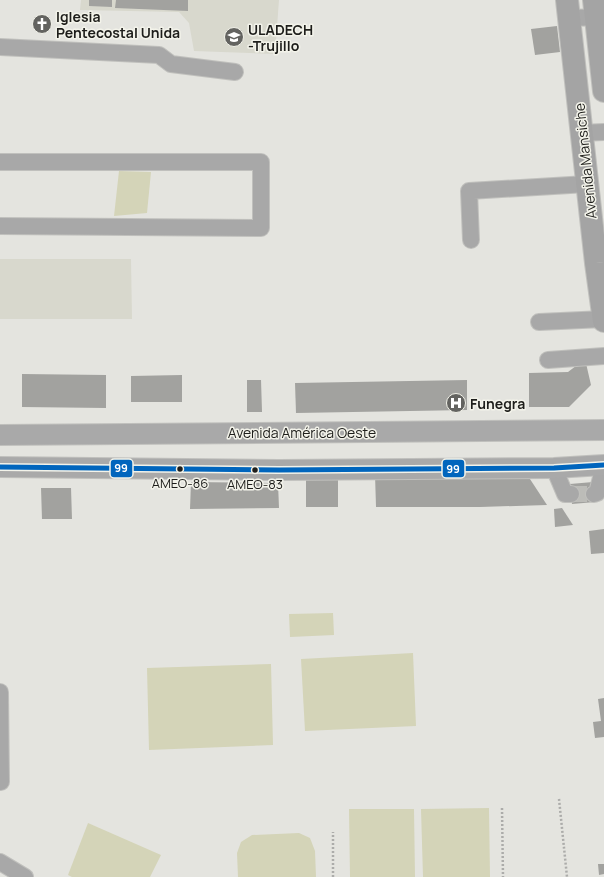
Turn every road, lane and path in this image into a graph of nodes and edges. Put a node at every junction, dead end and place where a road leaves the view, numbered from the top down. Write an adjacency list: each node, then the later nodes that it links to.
1 (568, 9): 2 (street); 7 (highway, Avenida Mansiche)
2 (598, 11): 5 (highway, Avenida Mansiche)
3 (0, 47): 4 (street)
4 (236, 72)
5 (604, 91)
6 (604, 132): 7 (street)
7 (581, 133): 9 (highway, Avenida Mansiche)
8 (0, 162): 10 (street)
9 (587, 184): 11 (street); 12 (highway, Avenida Mansiche)
10 (0, 226)
11 (471, 240)
12 (600, 263): 13 (highway, Avenida Mansiche)
13 (604, 320): 14 (street)
14 (539, 322)
15 (604, 356): 16 (street)
16 (548, 360)
17 (604, 430): 18 (main road, Avenida América Oeste)
18 (0, 435)
19 (604, 466): 21 (main road); 22 (street)
20 (0, 467): 21 (main road)
21 (554, 468): 23 (street)
22 (598, 493)
23 (571, 494)
24 (0, 692): 25 (street)
25 (1, 782)
26 (559, 799): 33 (path)
27 (502, 808): 32 (path)
28 (333, 832): 31 (path)
29 (0, 862): 30 (street)
30 (25, 877)
31 (333, 877)
32 (504, 877)
33 (567, 877)

